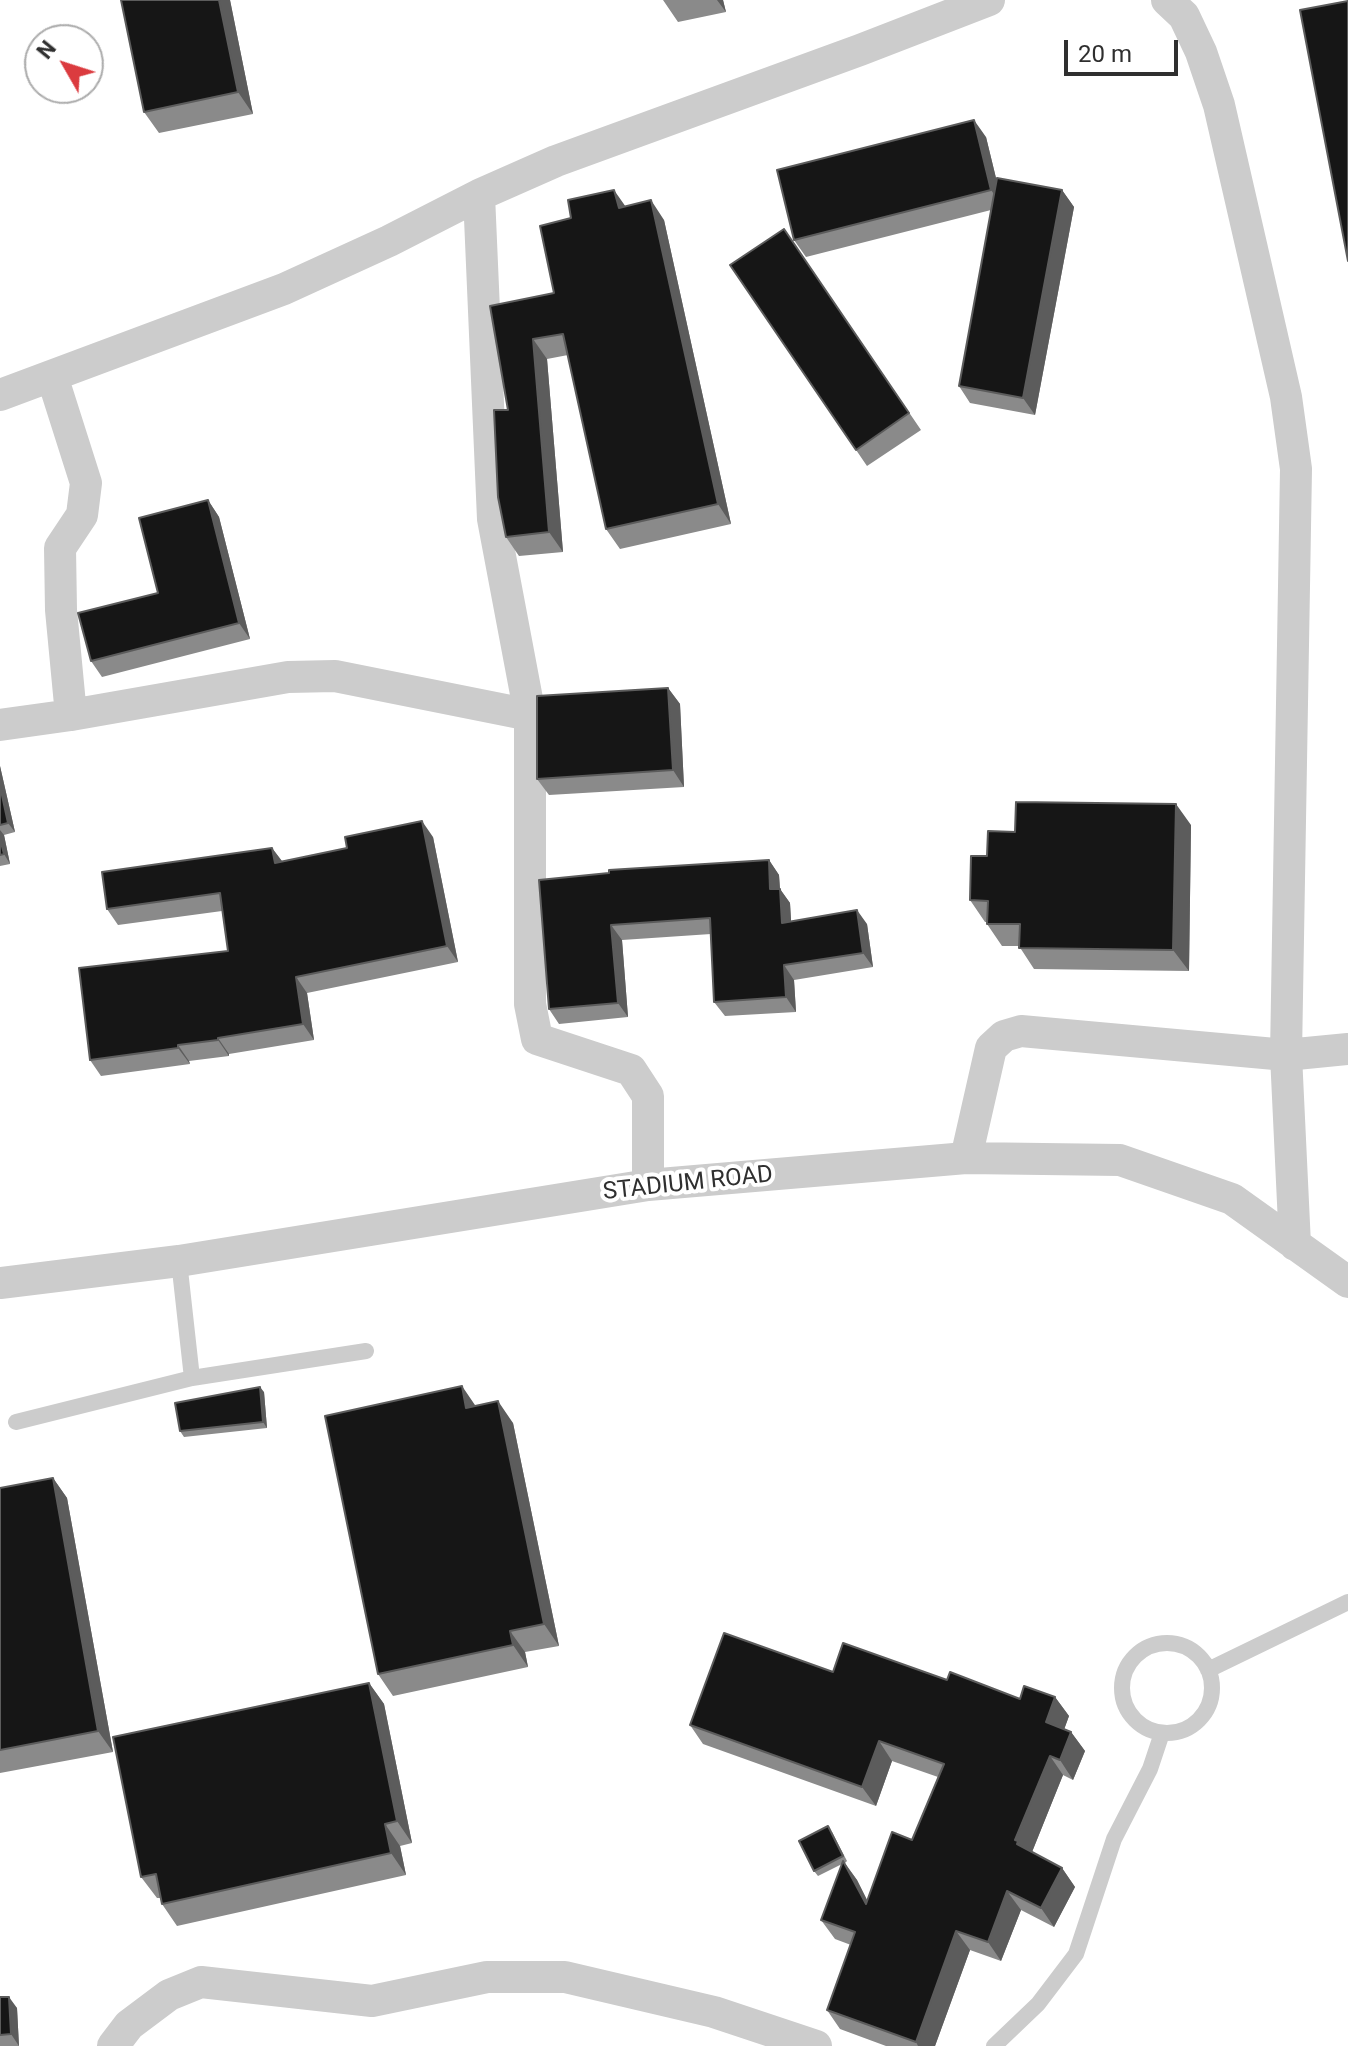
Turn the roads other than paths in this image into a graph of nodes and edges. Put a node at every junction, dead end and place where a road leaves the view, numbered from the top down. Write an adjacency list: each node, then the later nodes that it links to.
1 (989, 0): 3 (street)
2 (1167, 0): 10 (street)
3 (479, 195): 4 (street); 7 (street)
4 (52, 376): 5 (street); 6 (street)
5 (0, 395)
6 (71, 715): 7 (street); 8 (street)
7 (530, 715): 12 (street)
8 (0, 725)
9 (1348, 1049): 10 (street)
10 (1286, 1055): 11 (street); 13 (street)
11 (966, 1158): 12 (street, STADIUM ROAD); 13 (street, STADIUM ROAD)
12 (648, 1185): 14 (street, STADIUM ROAD)
13 (1295, 1245): 15 (street, STADIUM ROAD)
14 (179, 1261): 16 (street, STADIUM ROAD); 18 (lane)
15 (1348, 1282)
16 (0, 1283)
17 (366, 1351): 18 (lane)
18 (192, 1378): 19 (lane)
19 (16, 1422)
20 (1348, 1602): 21 (lane)
21 (1208, 1670): 22 (lane); 22 (lane)
22 (1162, 1733): 25 (lane)
23 (113, 2046): 24 (street)
24 (816, 2046)
25 (994, 2046)

